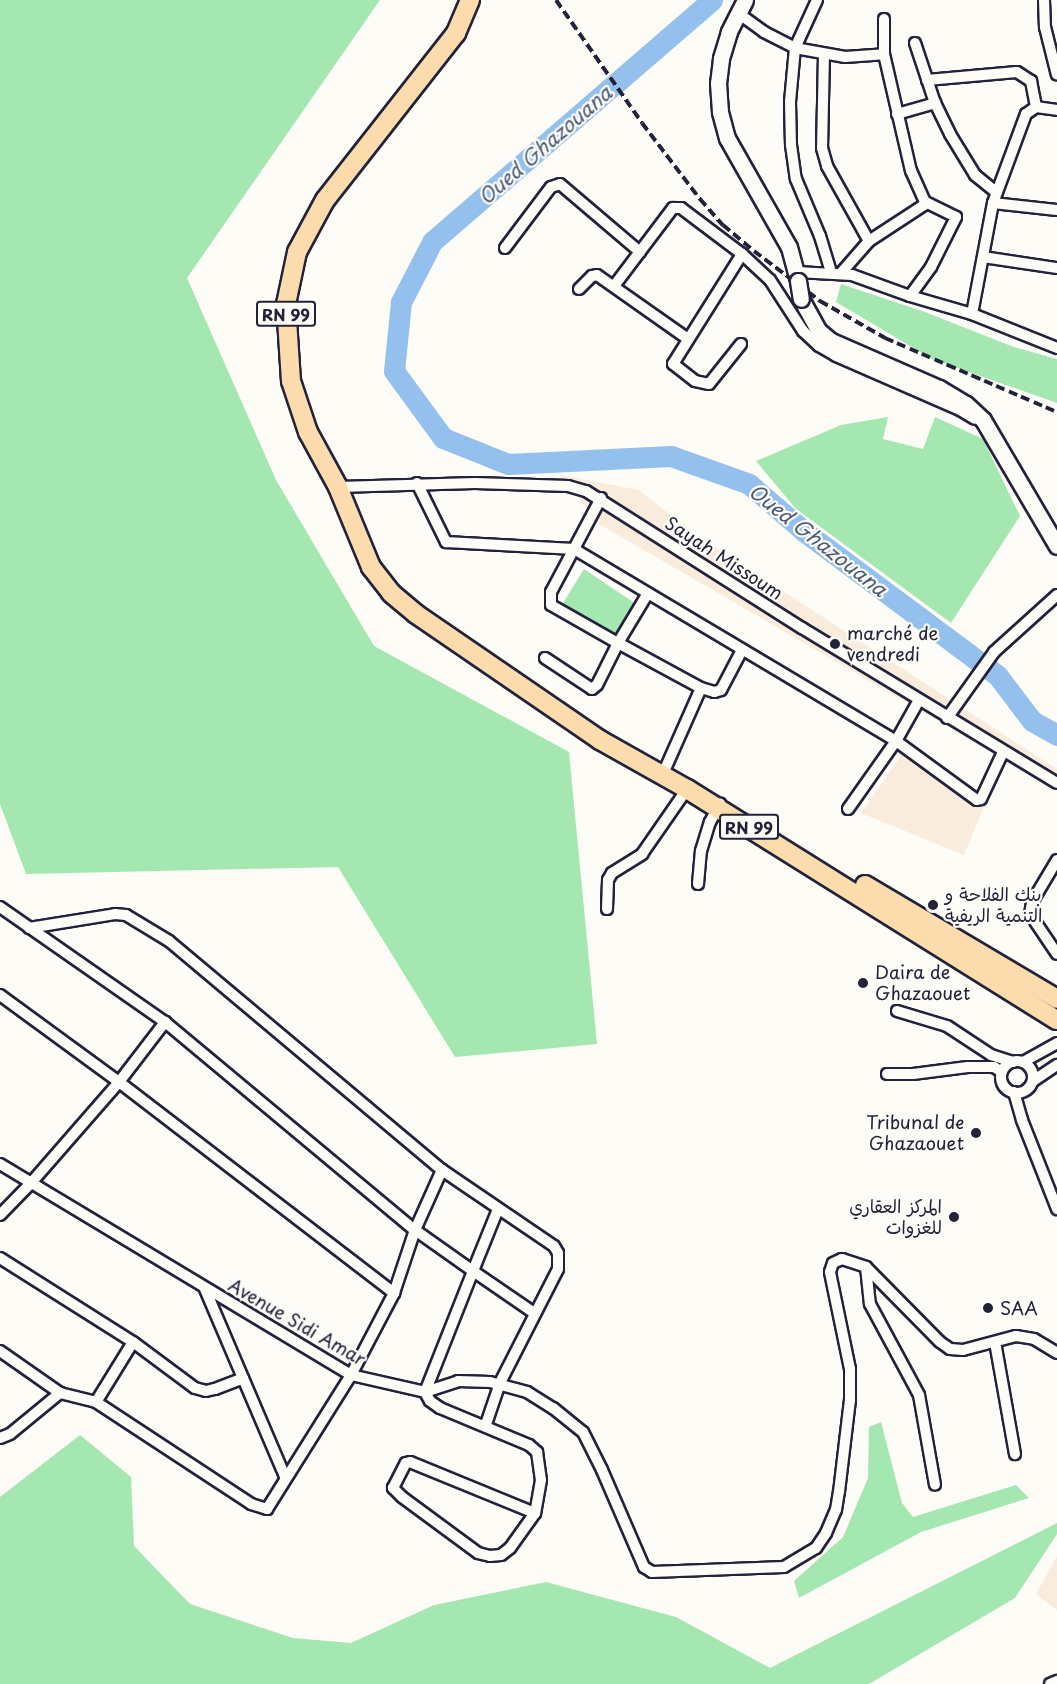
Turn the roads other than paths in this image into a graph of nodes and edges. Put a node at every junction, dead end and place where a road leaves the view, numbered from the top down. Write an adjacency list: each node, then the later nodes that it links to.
1 (470, 0): 36 (main road, RN 99)
2 (817, 0): 7 (street)
3 (1044, 0): 10 (street)
4 (742, 6): 7 (street); 26 (main road)
5 (884, 20): 9 (street)
6 (915, 43): 11 (street)
7 (795, 48): 8 (street); 25 (street)
8 (824, 54): 9 (street); 19 (street)
9 (884, 54): 15 (street)
10 (1057, 75)
11 (927, 80): 12 (street); 13 (street)
12 (935, 103): 15 (street); 16 (street)
13 (1036, 106): 14 (street); 16 (street)
14 (1057, 111)
15 (897, 114): 17 (street)
16 (995, 198): 18 (street); 23 (street)
17 (925, 202): 19 (street); 29 (street)
18 (1057, 210)
19 (869, 241): 25 (street)
20 (504, 248): 21 (street)
21 (640, 252): 22 (street); 27 (street)
22 (742, 254): 31 (street); 34 (street)
23 (983, 257): 24 (street); 30 (street)
24 (1057, 268)
25 (833, 269): 26 (street); 29 (street)
26 (798, 277): 34 (main road, bridge)
27 (614, 286): 28 (street); 31 (street)
28 (579, 289)
29 (910, 296): 30 (street)
30 (972, 314): 33 (street)
31 (688, 339): 32 (street)
32 (741, 344)
33 (1057, 348)
34 (995, 437): 38 (main road)
35 (417, 483): 36 (street, Sayah Missoum); 37 (street, Sayah Missoum); 39 (street)
36 (338, 487): 50 (main road, RN 99)
37 (601, 498): 39 (street); 46 (street, Sayah Missoum)
38 (1057, 546)
39 (574, 549): 40 (street); 42 (street)
40 (648, 593): 42 (street); 43 (street)
41 (1057, 595): 47 (street)
42 (618, 643): 44 (street); 45 (street)
43 (742, 650): 45 (street); 48 (street)
44 (545, 658)
45 (701, 688): 50 (street)
46 (919, 700): 47 (street, Sayah Missoum); 48 (street)
47 (947, 718): 49 (street, Sayah Missoum)
48 (896, 741): 49 (street); 54 (street)
49 (1003, 752): 51 (street, Sayah Missoum)
50 (663, 771): 52 (main road, RN 99); 53 (main road, RN 99)
51 (1057, 783)
52 (687, 789): 53 (main road, RN 99); 58 (street)
53 (720, 804): 56 (street); 61 (main road, RN 99)
54 (848, 809)
55 (1057, 860): 60 (street)
56 (698, 884)
57 (0, 907): 59 (street)
58 (607, 909)
59 (29, 928): 66 (street); 76 (street)
60 (1057, 954)
61 (995, 971): 63 (main road, RN 99); 65 (main road, RN 99)
62 (0, 995): 72 (street)
63 (1057, 999)
64 (897, 1011): 68 (street)
65 (1057, 1020)
66 (165, 1022): 72 (street); 81 (street)
67 (1057, 1043): 68 (street)
68 (1018, 1062): 70 (street); 73 (street)
69 (1057, 1065): 73 (street)
70 (1002, 1072): 71 (street); 74 (street)
71 (887, 1074)
72 (119, 1082): 77 (street); 86 (street)
73 (1033, 1082): 74 (street)
74 (1014, 1092): 79 (street)
75 (0, 1164): 77 (street, Avenue Sidi Amar)
76 (442, 1170): 78 (street); 81 (street)
77 (32, 1183): 80 (street); 85 (street, Avenue Sidi Amar)
78 (498, 1209): 84 (street); 87 (street)
79 (1057, 1209)
80 (0, 1215)
81 (415, 1230): 84 (street); 86 (street)
82 (0, 1258): 89 (street)
83 (866, 1267): 88 (street); 94 (street); 102 (street)
84 (473, 1271): 87 (street); 95 (street)
85 (205, 1289): 92 (street, Avenue Sidi Amar); 93 (street)
86 (394, 1293): 92 (street)
87 (534, 1313): 94 (street)
88 (994, 1341): 91 (street); 100 (street)
89 (134, 1342): 93 (street); 97 (street)
90 (0, 1352): 96 (street)
91 (1057, 1353)
92 (351, 1375): 95 (street, Avenue Sidi Amar); 101 (street)
93 (243, 1378): 101 (street)
94 (500, 1383): 95 (street); 98 (street)
95 (426, 1392): 98 (street)
96 (60, 1393): 97 (street); 99 (street)
97 (96, 1402): 101 (street)
98 (485, 1427): 103 (street)
99 (0, 1438)
100 (1015, 1454)
101 (285, 1477)
102 (934, 1485)
103 (535, 1513): 103 (street)
104 (1057, 1681): 105 (street)
105 (1050, 1684)

